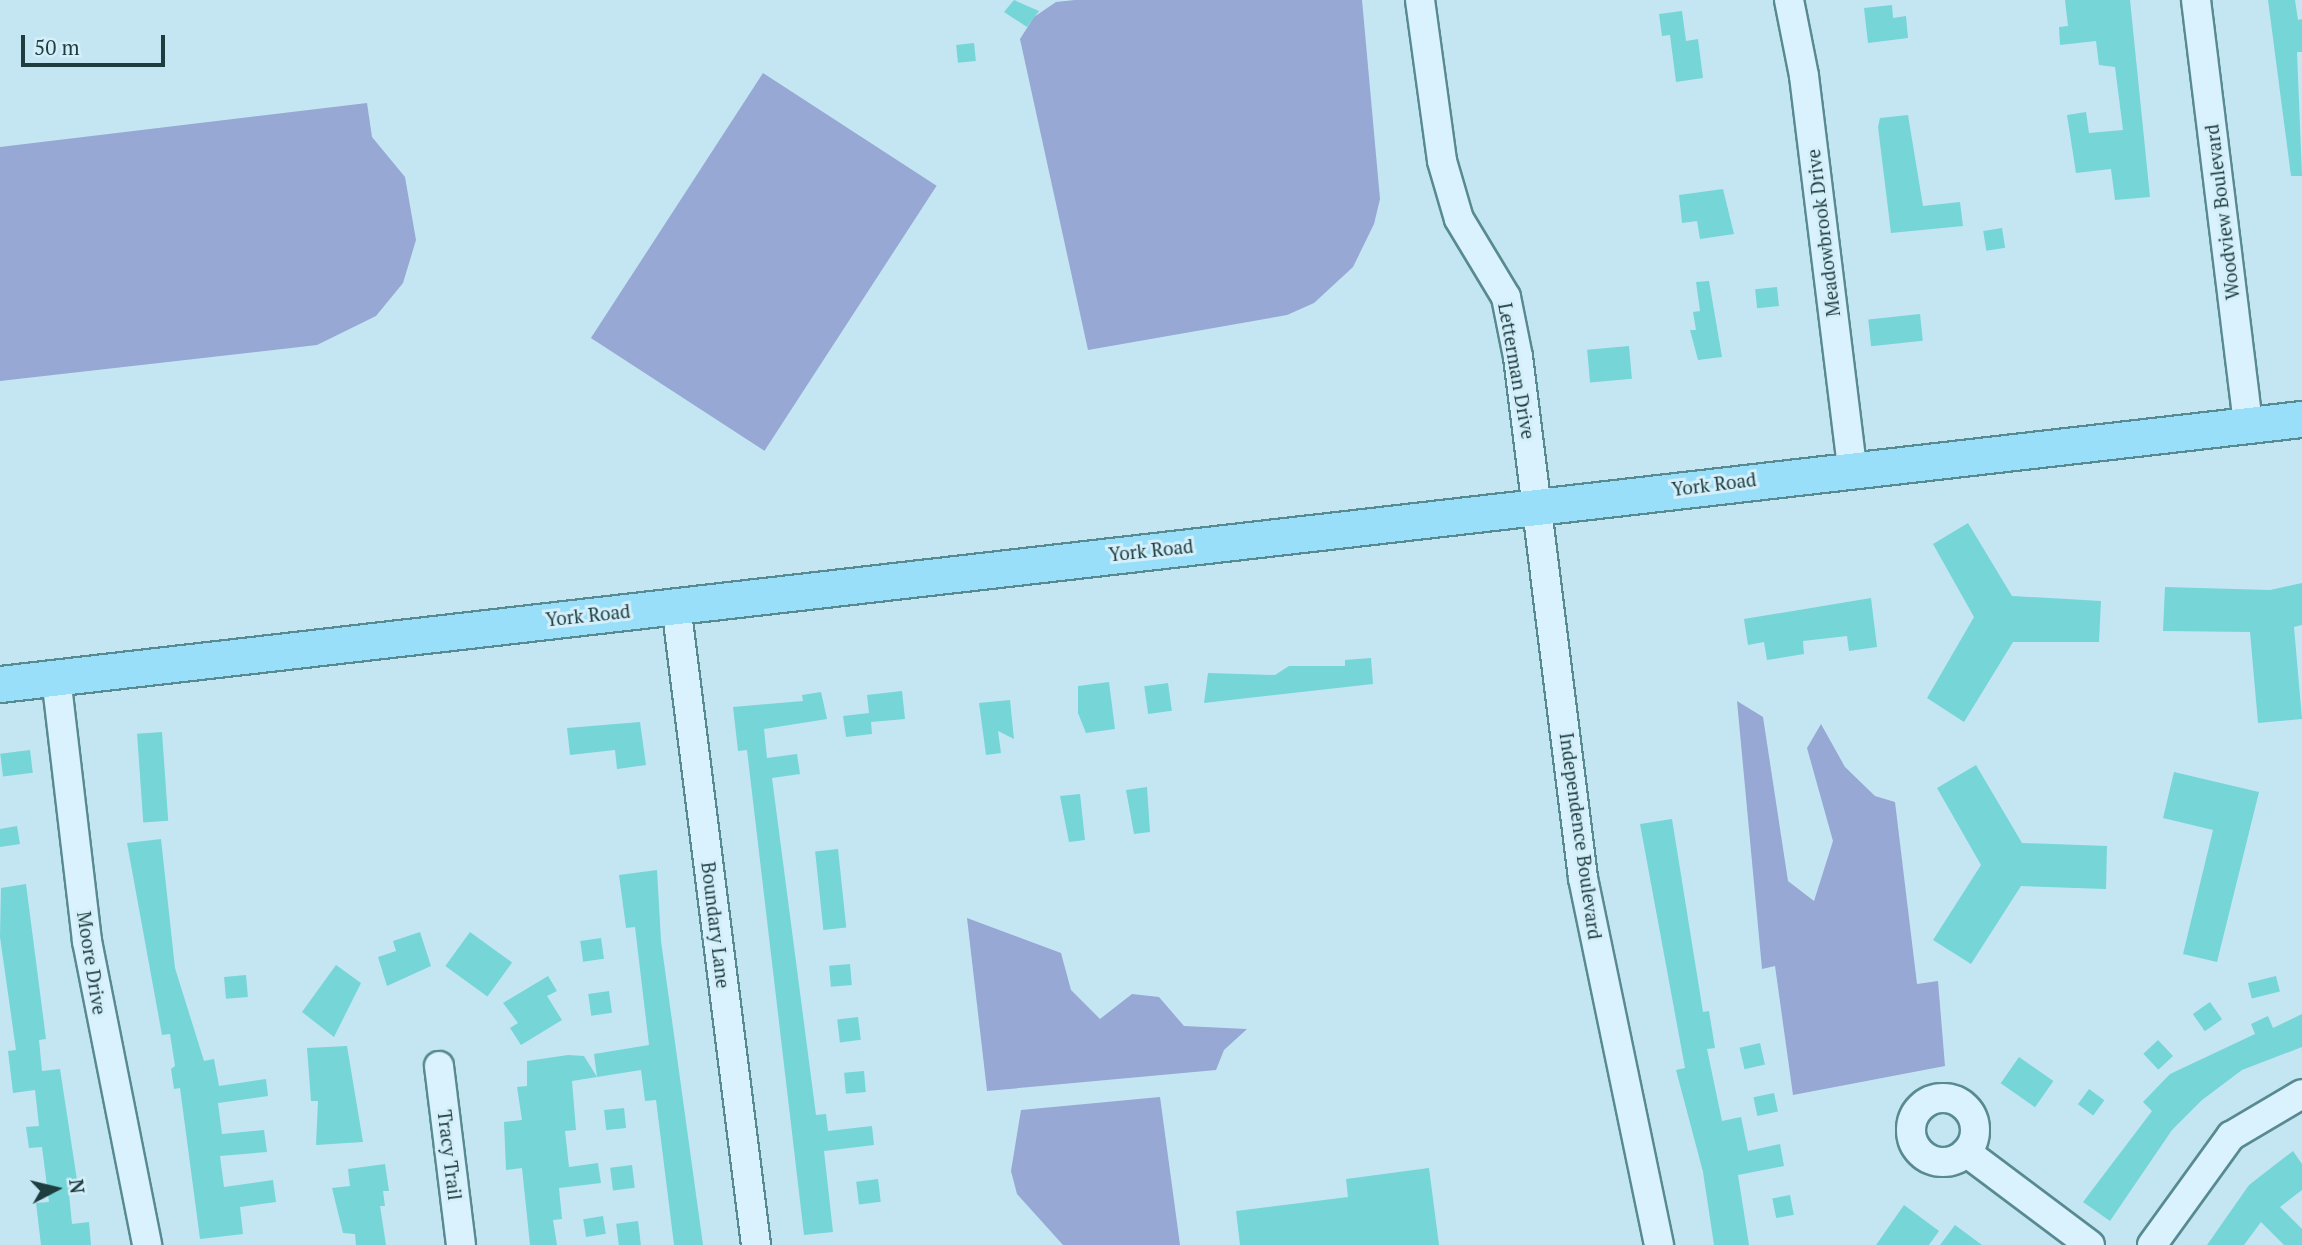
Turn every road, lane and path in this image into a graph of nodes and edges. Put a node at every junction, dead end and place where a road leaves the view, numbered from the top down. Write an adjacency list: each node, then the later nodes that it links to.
1 (1420, 0): 7 (street, Letterman Drive)
2 (1788, 0): 6 (street, Meadowbrook Drive)
3 (2196, 0): 5 (street, Woodview Boulevard)
4 (2302, 419): 5 (main road, York Road)
5 (2248, 425): 6 (main road, York Road)
6 (1852, 467): 7 (main road, York Road)
7 (1538, 505): 8 (main road, York Road); 17 (street, Independence Boulevard)
8 (677, 605): 9 (main road, York Road); 16 (street, Boundary Lane)
9 (56, 677): 10 (main road, York Road); 14 (street, Moore Drive)
10 (0, 684)
11 (439, 1066): 15 (street, Tracy Trail)
12 (2302, 1094): 19 (street)
13 (1966, 1152): 18 (street)
14 (147, 1245)
15 (461, 1245)
16 (756, 1245)
17 (1659, 1245)
18 (2090, 1245)
19 (2152, 1245)

